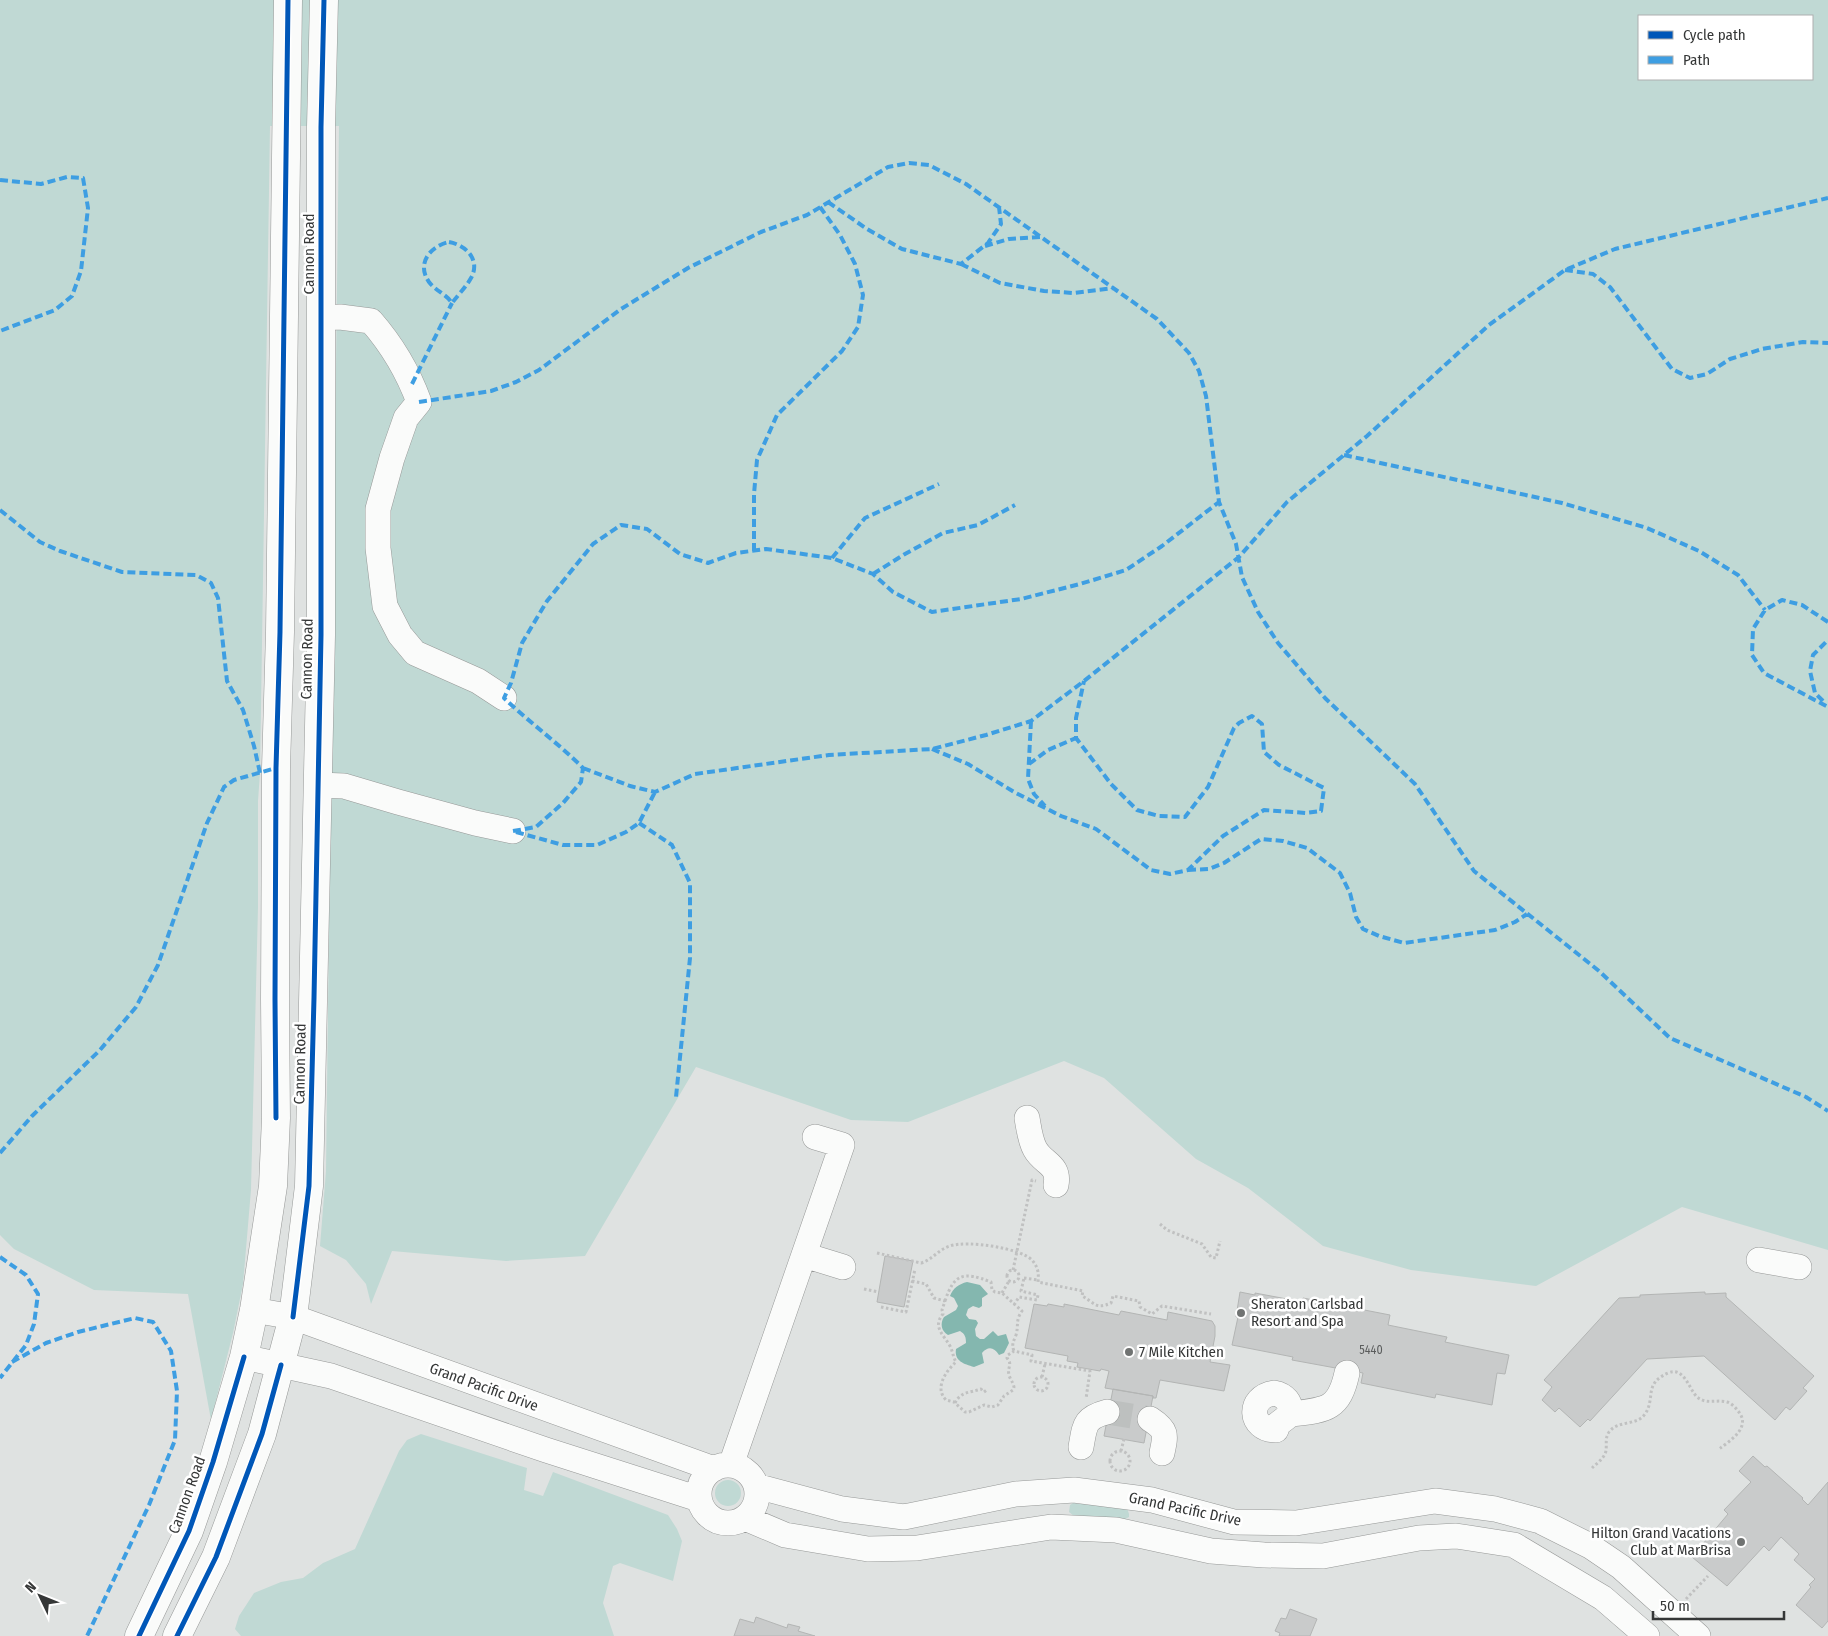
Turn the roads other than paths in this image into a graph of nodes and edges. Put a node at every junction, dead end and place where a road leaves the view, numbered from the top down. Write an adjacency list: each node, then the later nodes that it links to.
1 (288, 0): 14 (main road, Cannon Road)
2 (324, 0): 3 (main road, Cannon Road)
3 (321, 318): 4 (street); 5 (main road, Cannon Road)
4 (504, 698)
5 (318, 785): 6 (street); 15 (main road, Cannon Road)
6 (513, 831)
7 (1027, 1118): 9 (street)
8 (815, 1137): 10 (street)
9 (1049, 1183)
10 (804, 1255): 12 (street); 26 (street)
11 (1760, 1260): 13 (street)
12 (843, 1266)
13 (1799, 1267)
14 (254, 1310): 15 (street, Grand Pacific Drive); 16 (main road, Cannon Road)
15 (292, 1317): 17 (main road, Cannon Road); 20 (street, Grand Pacific Drive)
16 (244, 1357): 17 (street); 34 (main road, Cannon Road)
17 (281, 1365): 24 (street); 35 (main road, Cannon Road)
18 (1347, 1373): 21 (street)
19 (1107, 1412): 23 (street)
20 (558, 1414): 24 (street); 26 (street, Grand Pacific Drive)
21 (1291, 1414)
22 (1150, 1419): 25 (street)
23 (1081, 1446)
24 (546, 1450): 29 (street)
25 (1162, 1453)
26 (722, 1467): 27 (street); 29 (street)
27 (756, 1486): 30 (street, Grand Pacific Drive); 31 (street)
28 (1048, 1491): 30 (street, Grand Pacific Drive); 32 (street); 37 (street, Grand Pacific Drive)
29 (699, 1499): 31 (street)
30 (876, 1513): 33 (street)
31 (745, 1518): 33 (street)
32 (1047, 1528): 33 (street); 36 (street)
33 (874, 1548)
34 (139, 1636)
35 (177, 1636)
36 (1647, 1636)
37 (1698, 1636)

